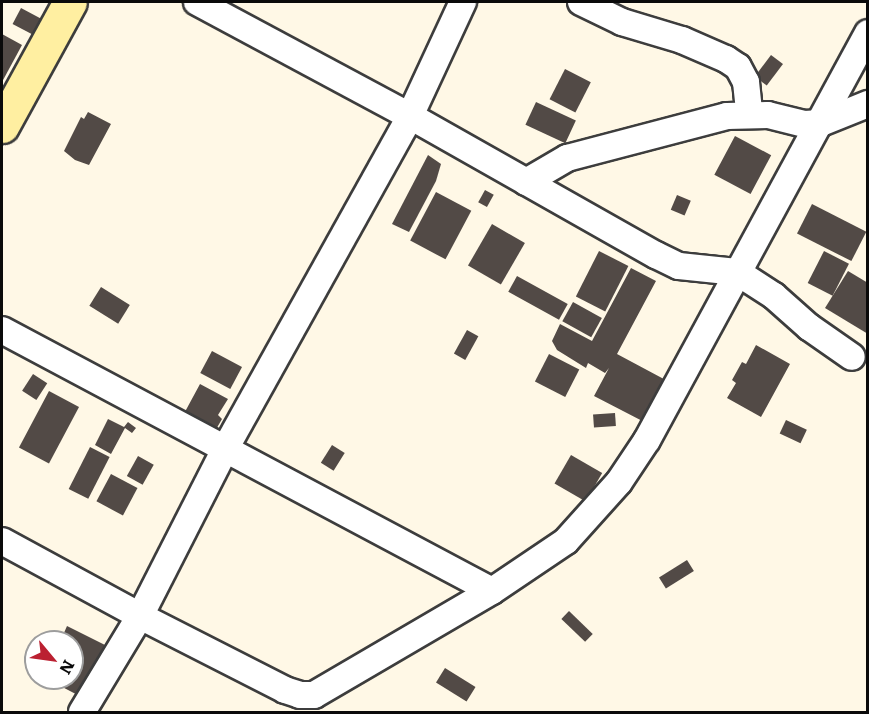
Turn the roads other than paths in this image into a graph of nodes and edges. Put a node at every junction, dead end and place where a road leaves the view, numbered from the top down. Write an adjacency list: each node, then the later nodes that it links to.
1 (70, 2): 9 (street)
2 (197, 2): 8 (street)
3 (463, 2): 8 (street)
4 (581, 2): 7 (street)
5 (867, 33): 10 (street)
6 (867, 104): 10 (street)
7 (750, 114): 10 (street); 11 (street)
8 (410, 116): 11 (street); 15 (street)
9 (3, 121)
10 (821, 123): 12 (street)
11 (526, 182): 12 (street)
12 (737, 272): 14 (street); 17 (street)
13 (2, 330): 15 (street)
14 (852, 357)
15 (225, 450): 17 (street); 18 (street)
16 (2, 541): 18 (street)
17 (492, 591): 18 (street)
18 (140, 616): 19 (street)
19 (82, 712)

